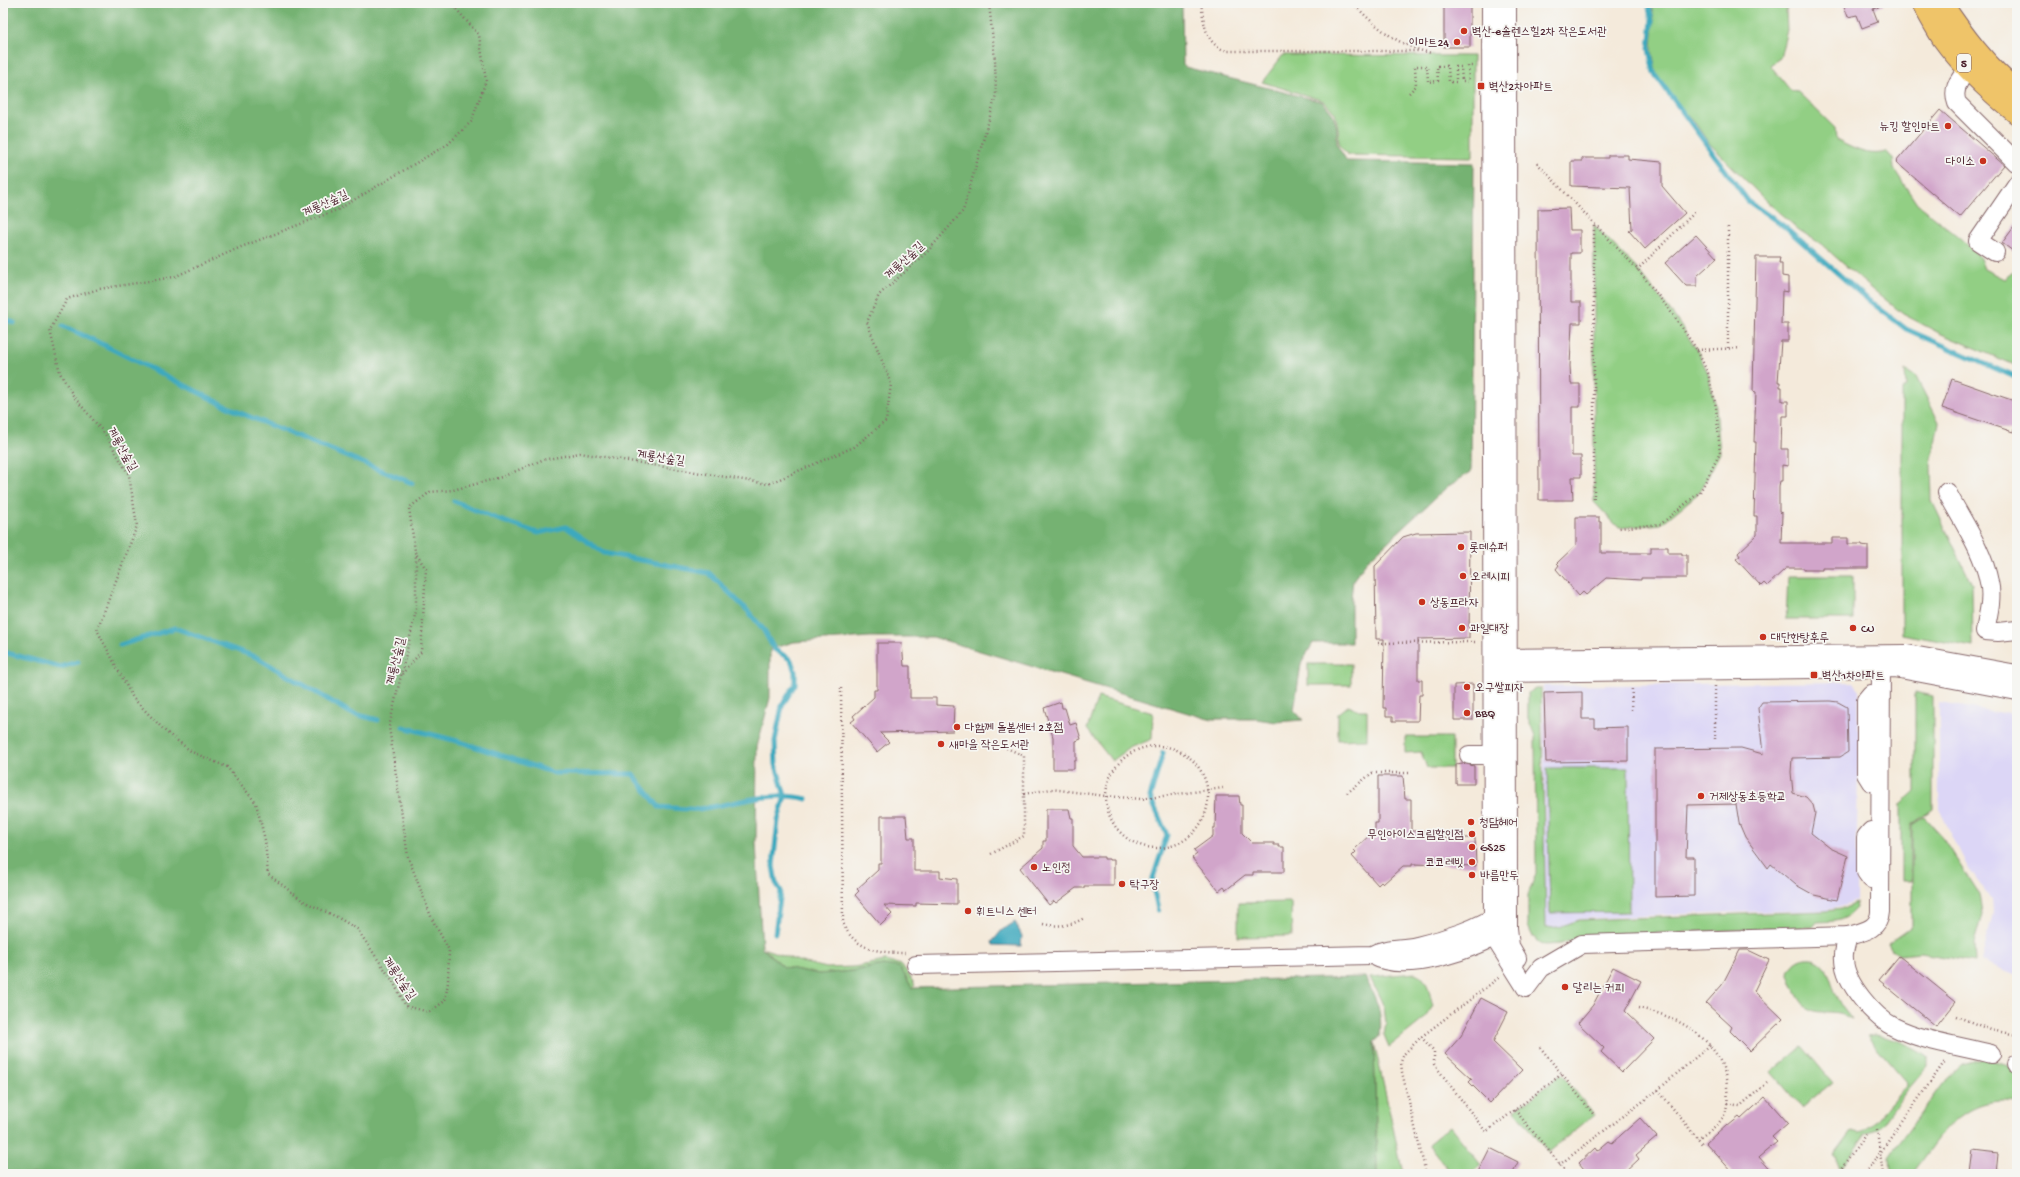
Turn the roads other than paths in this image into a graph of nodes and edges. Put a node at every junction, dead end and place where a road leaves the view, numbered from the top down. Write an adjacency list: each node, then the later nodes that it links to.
1 (1491, 3): 14 (street)
2 (1507, 3): 14 (street)
3 (1923, 3): 5 (main road, 5)
4 (1941, 3): 5 (main road, 5)
5 (1975, 64): 6 (main road, 5); 7 (main road, 5); 8 (street)
6 (2017, 92)
7 (2017, 113)
8 (2017, 163)
9 (2017, 184): 10 (street)
10 (1995, 252)
11 (1947, 492): 12 (street)
12 (2017, 630)
13 (1876, 662): 14 (street); 15 (street); 16 (street); 20 (street); 20 (street)
14 (1500, 666): 18 (street); 19 (street)
15 (2017, 674)
16 (2017, 691)
17 (1469, 755): 18 (street)
18 (1493, 755): 19 (street)
19 (1498, 928): 20 (street); 21 (street)
20 (1852, 935): 22 (street)
21 (912, 959)
22 (1991, 1054)

